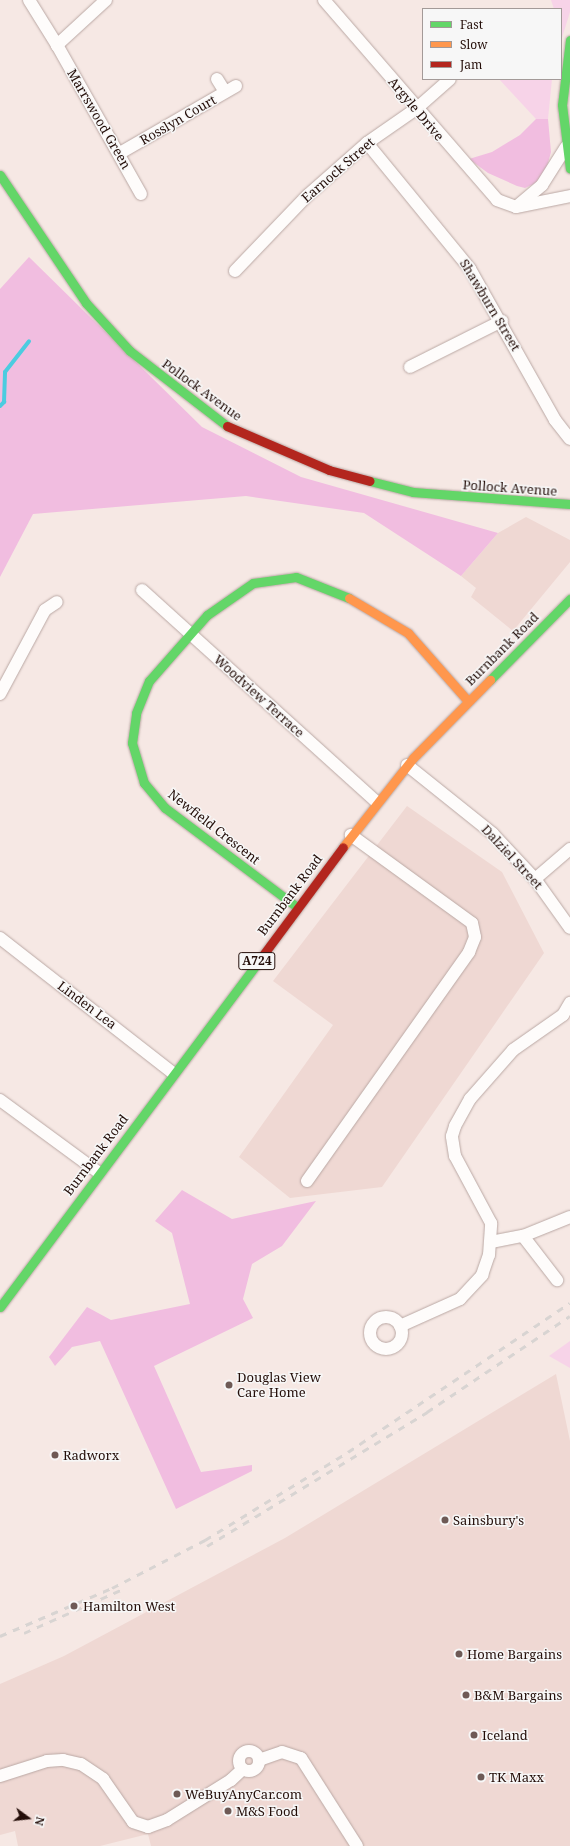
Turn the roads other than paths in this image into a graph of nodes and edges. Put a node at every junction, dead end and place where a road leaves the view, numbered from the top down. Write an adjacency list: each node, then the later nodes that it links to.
1 (29, 0): 5 (street, Marrswood Green)
2 (106, 0): 5 (street)
3 (324, 0): 10 (street, Argyle Drive)
4 (570, 40): 12 (street)
5 (57, 45): 13 (street, Marrswood Green)
6 (217, 79): 9 (street)
7 (449, 80): 10 (street, Earnock Street)
8 (236, 86): 9 (street, Rosslyn Court)
9 (225, 92): 13 (street, Rosslyn Court)
10 (416, 109): 11 (street, Earnock Street); 18 (street, Argyle Drive)
11 (367, 143): 19 (street, Earnock Street); 20 (street, Shawburn Street)
12 (566, 147): 14 (street); 18 (street)
13 (120, 154): 16 (street, Marrswood Green)
14 (570, 169)
15 (0, 175): 23 (street, Pollock Avenue)
16 (141, 194)
17 (570, 196): 18 (street)
18 (516, 207)
19 (235, 271)
20 (502, 321): 21 (street); 22 (street, Shawburn Street)
21 (410, 367)
22 (570, 439)
23 (570, 504)
24 (142, 590): 27 (street, Woodview Terrace)
25 (570, 599): 29 (street, Burnbank Road / A724)
26 (57, 602): 28 (street)
27 (190, 634): 29 (street, Newfield Crescent); 31 (street, Woodview Terrace); 35 (street, Newfield Crescent)
28 (0, 694)
29 (468, 701): 30 (street, Burnbank Road / A724)
30 (407, 765): 31 (street, Burnbank Road / A724); 34 (street, Dalziel Street)
31 (377, 802): 32 (street, Burnbank Road / A724)
32 (351, 836): 35 (street, Burnbank Road / A724); 42 (street)
33 (570, 849): 34 (street)
34 (535, 879): 36 (street, Dalziel Street)
35 (297, 907): 39 (street, Burnbank Road / A724)
36 (570, 928)
37 (0, 938): 39 (street, Linden Lea)
38 (570, 1003): 45 (street)
39 (173, 1073): 41 (street, Burnbank Road / A724)
40 (0, 1100): 41 (street)
41 (98, 1172): 47 (street, Burnbank Road / A724)
42 (307, 1181)
43 (570, 1217): 44 (street)
44 (523, 1236): 45 (street); 46 (street)
45 (491, 1242): 48 (street)
46 (557, 1280)
47 (0, 1307)
48 (400, 1326)
49 (259, 1760): 50 (street); 50 (street); 52 (street)
50 (243, 1769): 51 (street)
51 (0, 1776)
52 (357, 1846)

